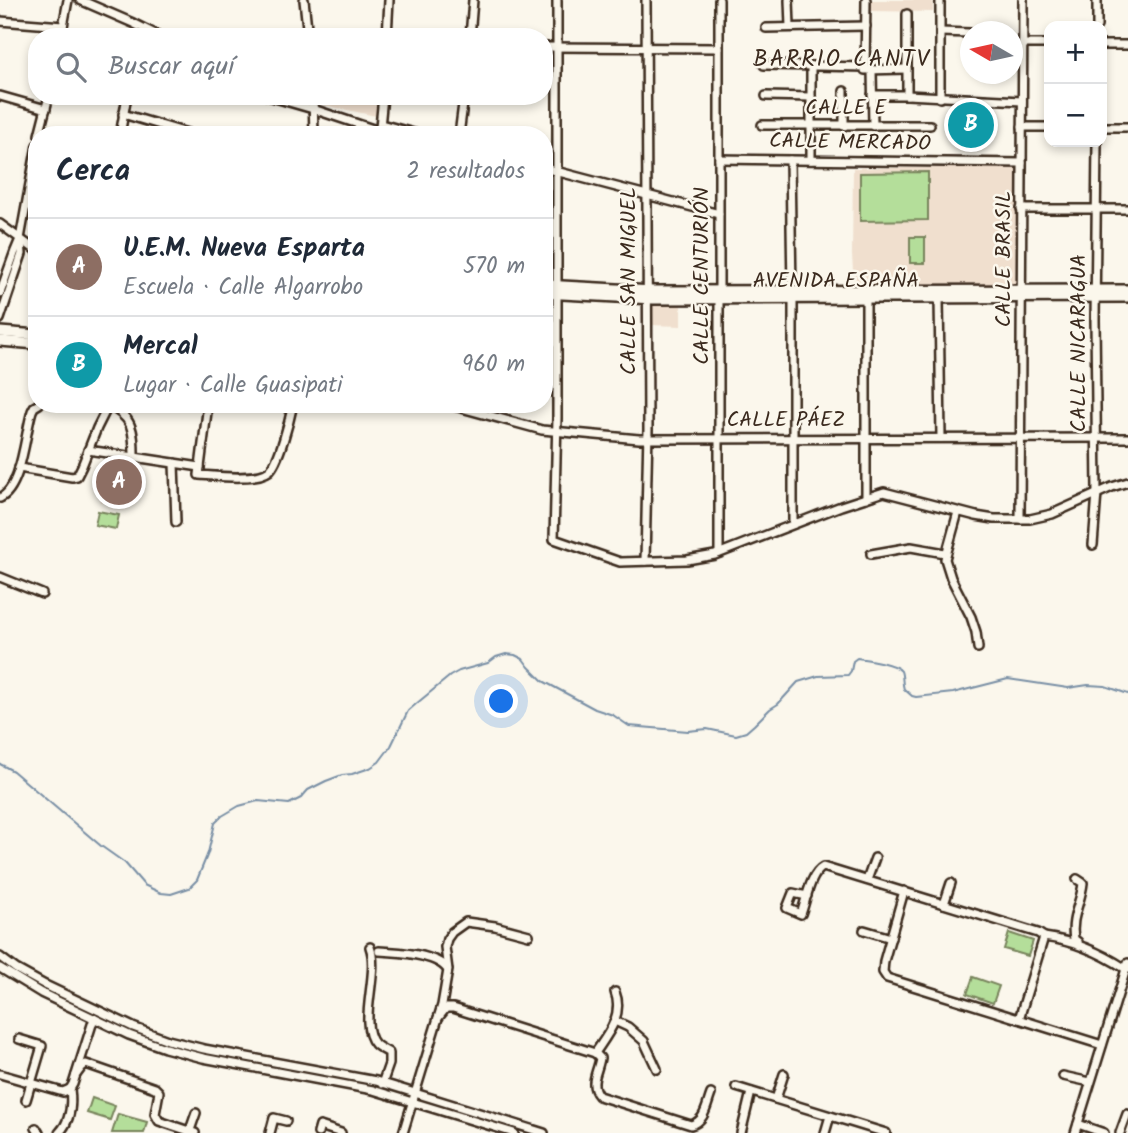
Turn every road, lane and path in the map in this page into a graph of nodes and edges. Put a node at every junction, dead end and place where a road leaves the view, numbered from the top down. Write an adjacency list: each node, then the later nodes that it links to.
1 (68, 0): 18 (street)
2 (80, 0): 21 (street)
3 (304, 0): 22 (street)
4 (389, 0): 23 (street)
5 (473, 0): 24 (street)
6 (557, 0): 33 (street)
7 (646, 0): 34 (street, CALLE SAN MIGUEL)
8 (719, 0): 35 (street, CALLE CENTURIÓN)
9 (789, 0): 20 (street)
10 (866, 0): 19 (street)
11 (940, 0): 26 (street)
12 (1023, 0): 15 (street, CALLE BRASIL)
13 (1097, 0): 16 (street)
14 (906, 14): 39 (street)
15 (1022, 21)
16 (1097, 21)
17 (0, 22): 18 (street)
18 (63, 26)
19 (866, 26): 20 (street); 38 (street)
20 (790, 27): 25 (street)
21 (144, 28)
22 (307, 28)
23 (387, 28)
24 (471, 28)
25 (766, 28)
26 (940, 32): 27 (street); 47 (street)
27 (960, 33)
28 (1023, 44): 29 (street)
29 (1044, 44)
30 (1107, 45): 31 (street)
31 (1128, 45)
32 (553, 47): 33 (street)
33 (557, 47): 34 (street); 82 (street)
34 (646, 48): 35 (street); 83 (street, CALLE SAN MIGUEL)
35 (719, 48): 77 (street, CALLE CENTURIÓN)
36 (764, 65): 37 (street)
37 (811, 66): 38 (street); 46 (street)
38 (868, 69): 39 (street); 45 (street)
39 (907, 69): 42 (street)
40 (1022, 84): 48 (street, CALLE BRASIL)
41 (844, 91): 71 (street)
42 (907, 95): 45 (street); 47 (street)
43 (0, 96): 49 (street)
44 (766, 96): 46 (street)
45 (872, 96): 61 (street)
46 (811, 97): 70 (street)
47 (940, 98): 48 (street)
48 (1022, 101): 72 (street, CALLE BRASIL)
49 (28, 104)
50 (32, 105): 57 (street)
51 (47, 105): 57 (street)
52 (126, 105): 59 (street)
53 (299, 105): 58 (street)
54 (313, 105): 58 (street)
55 (382, 105): 68 (street)
56 (463, 105): 69 (street)
57 (46, 109): 63 (street)
58 (313, 109): 66 (street); 67 (street)
59 (124, 114): 64 (street); 65 (street)
60 (762, 125): 70 (street, CALLE E)
61 (873, 125): 62 (street, CALLE E); 71 (street, CALLE E)
62 (930, 125)
63 (41, 126)
64 (122, 126)
65 (164, 126)
66 (314, 126)
67 (366, 126)
68 (379, 126)
69 (460, 126)
70 (811, 126): 71 (street, CALLE E); 79 (street)
71 (844, 126)
72 (1022, 127): 73 (street); 80 (street, CALLE BRASIL)
73 (1044, 127)
74 (1107, 127): 75 (street)
75 (1128, 127)
76 (1097, 147): 86 (street, CALLE NICARAGUA)
77 (719, 159): 78 (street, CALLE MERCADO); 89 (street, CALLE CENTURIÓN)
78 (790, 160): 79 (street, CALLE MERCADO); 102 (street)
79 (811, 160): 80 (street, CALLE MERCADO)
80 (1022, 163): 85 (street, CALLE BRASIL)
81 (553, 170): 82 (street)
82 (556, 171): 83 (street); 94 (street)
83 (646, 195): 89 (street); 100 (street, CALLE SAN MIGUEL)
84 (28, 196): 88 (street)
85 (1021, 209): 86 (street); 98 (street, CALLE BRASIL)
86 (1096, 209): 87 (street); 99 (street, CALLE NICARAGUA)
87 (1128, 209)
88 (25, 213): 91 (street)
89 (719, 214): 101 (street, CALLE CENTURIÓN)
90 (0, 224): 91 (street)
91 (20, 239): 92 (street); 97 (street); 106 (street)
92 (28, 245)
93 (553, 288): 94 (main road, AVENIDA ESPAÑA)
94 (557, 290): 96 (main road, AVENIDA ESPAÑA); 100 (main road, AVENIDA ESPAÑA); 117 (street)
95 (1128, 290): 99 (main road, AVENIDA ESPAÑA)
96 (553, 291)
97 (0, 293)
98 (1021, 294): 99 (main road, AVENIDA ESPAÑA); 102 (main road, AVENIDA ESPAÑA); 104 (main road, AVENIDA ESPAÑA); 122 (street, CALLE BRASIL)
99 (1095, 294): 105 (main road, AVENIDA ESPAÑA); 123 (street, CALLE NICARAGUA)
100 (646, 295): 101 (main road, AVENIDA ESPAÑA); 125 (street, CALLE SAN MIGUEL)
101 (719, 295): 102 (main road, AVENIDA ESPAÑA); 119 (street, CALLE CENTURIÓN)
102 (792, 295): 103 (main road, AVENIDA ESPAÑA); 120 (street)
103 (866, 298): 104 (main road, AVENIDA ESPAÑA); 118 (street)
104 (939, 298): 121 (street)
105 (1128, 298)
106 (0, 319)
107 (0, 332): 108 (main road)
108 (28, 334)
109 (0, 341): 110 (main road)
110 (28, 343)
111 (32, 413): 129 (street)
112 (105, 413): 126 (street)
113 (121, 413): 127 (street)
114 (207, 413): 130 (street)
115 (290, 413): 130 (street)
116 (480, 413): 117 (street, CALLE PÁEZ)
117 (557, 432): 125 (street, CALLE PÁEZ); 143 (street)
118 (866, 437): 120 (street, CALLE PÁEZ); 121 (street, CALLE PÁEZ); 134 (street)
119 (719, 438): 120 (street, CALLE PÁEZ); 125 (street, CALLE PÁEZ); 140 (street, CALLE CENTURIÓN)
120 (793, 438): 138 (street)
121 (941, 438): 122 (street, CALLE PÁEZ)
122 (1020, 438): 123 (street, CALLE PÁEZ); 136 (street, CALLE BRASIL)
123 (1096, 438): 124 (street, CALLE PÁEZ); 132 (street, CALLE NICARAGUA)
124 (1128, 438)
125 (647, 439): 143 (street, CALLE SAN MIGUEL)
126 (88, 450): 127 (street); 129 (street)
127 (134, 457): 128 (street)
128 (174, 463): 130 (street); 137 (street)
129 (19, 468): 133 (street)
130 (199, 471)
131 (1128, 482): 132 (street)
132 (1097, 493): 136 (street); 139 (street, CALLE NICARAGUA)
133 (0, 498)
134 (866, 498): 135 (street); 138 (street)
135 (958, 512): 136 (street); 142 (street)
136 (1020, 519)
137 (176, 523)
138 (793, 524): 140 (street)
139 (1093, 545)
140 (719, 553): 143 (street)
141 (871, 554): 142 (street)
142 (945, 554): 146 (street)
143 (645, 561)
144 (0, 577): 145 (street)
145 (42, 594)
146 (978, 648)
147 (875, 858): 149 (street)
148 (1077, 879): 159 (street)
149 (867, 880): 151 (street); 152 (street)
150 (951, 883): 153 (street)
151 (904, 891): 153 (street); 158 (street)
152 (807, 896)
153 (944, 904): 156 (street)
154 (864, 930): 158 (street)
155 (529, 935): 166 (street)
156 (1044, 936): 159 (street); 170 (street)
157 (365, 938): 160 (street)
158 (891, 938): 170 (street)
159 (1085, 946): 164 (street)
160 (370, 947): 161 (street); 163 (street)
161 (379, 951): 163 (street); 166 (street)
162 (0, 957): 182 (street)
163 (374, 961): 182 (street)
164 (1128, 967): 173 (street)
165 (0, 968): 168 (street)
166 (448, 970): 169 (street)
167 (615, 992): 171 (street)
168 (93, 1018): 175 (street); 187 (street)
169 (438, 1018): 174 (street); 187 (street)
170 (1019, 1019): 173 (street)
171 (615, 1021): 174 (street); 176 (street)
172 (19, 1039): 181 (street)
173 (1102, 1045): 180 (street)
174 (595, 1053): 186 (street)
175 (84, 1061): 184 (street); 195 (street)
176 (657, 1069)
177 (0, 1073): 181 (street)
178 (785, 1074): 188 (street)
179 (1063, 1076): 180 (street)
180 (1090, 1082): 194 (street)
181 (31, 1083): 184 (street); 189 (street)
182 (382, 1084): 187 (street)
183 (736, 1087): 185 (street)
184 (69, 1089): 196 (street)
185 (751, 1092): 188 (street); 203 (street)
186 (711, 1094)
187 (413, 1098): 200 (street); 201 (street); 202 (street)
188 (776, 1099): 192 (street)
189 (26, 1100)
190 (196, 1113): 195 (street)
191 (1127, 1114): 208 (street)
192 (830, 1116): 204 (street); 205 (street)
193 (286, 1121): 197 (street)
194 (1078, 1124): 206 (street); 207 (street)
195 (191, 1132)
196 (60, 1133)
197 (270, 1133)
198 (318, 1133): 199 (street)
199 (341, 1133)
200 (403, 1133)
201 (514, 1133)
202 (544, 1133)
203 (741, 1133)
204 (825, 1133)
205 (886, 1133)
206 (1075, 1133)
207 (1104, 1133)
208 (1121, 1133)

